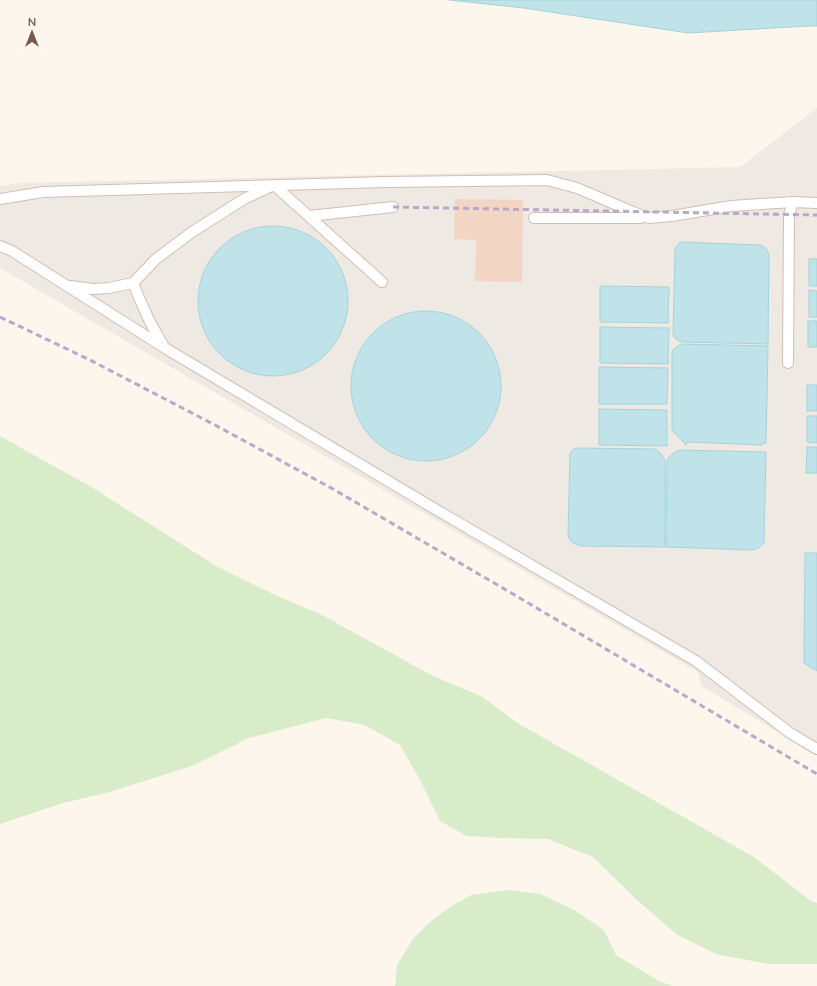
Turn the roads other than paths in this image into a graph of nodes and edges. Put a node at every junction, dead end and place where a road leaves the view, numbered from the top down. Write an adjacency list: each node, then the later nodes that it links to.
1 (274, 185): 2 (lane); 6 (lane); 8 (lane); 11 (lane)
2 (0, 199)
3 (793, 202): 4 (lane); 8 (lane); 14 (lane)
4 (817, 203)
5 (393, 208): 6 (lane)
6 (309, 216): 10 (lane)
7 (534, 218): 8 (lane)
8 (649, 218)
9 (0, 246): 12 (lane)
10 (382, 282)
11 (133, 283): 12 (lane); 13 (lane)
12 (66, 286): 13 (lane)
13 (165, 348): 15 (lane)
14 (788, 362)
15 (817, 750)

